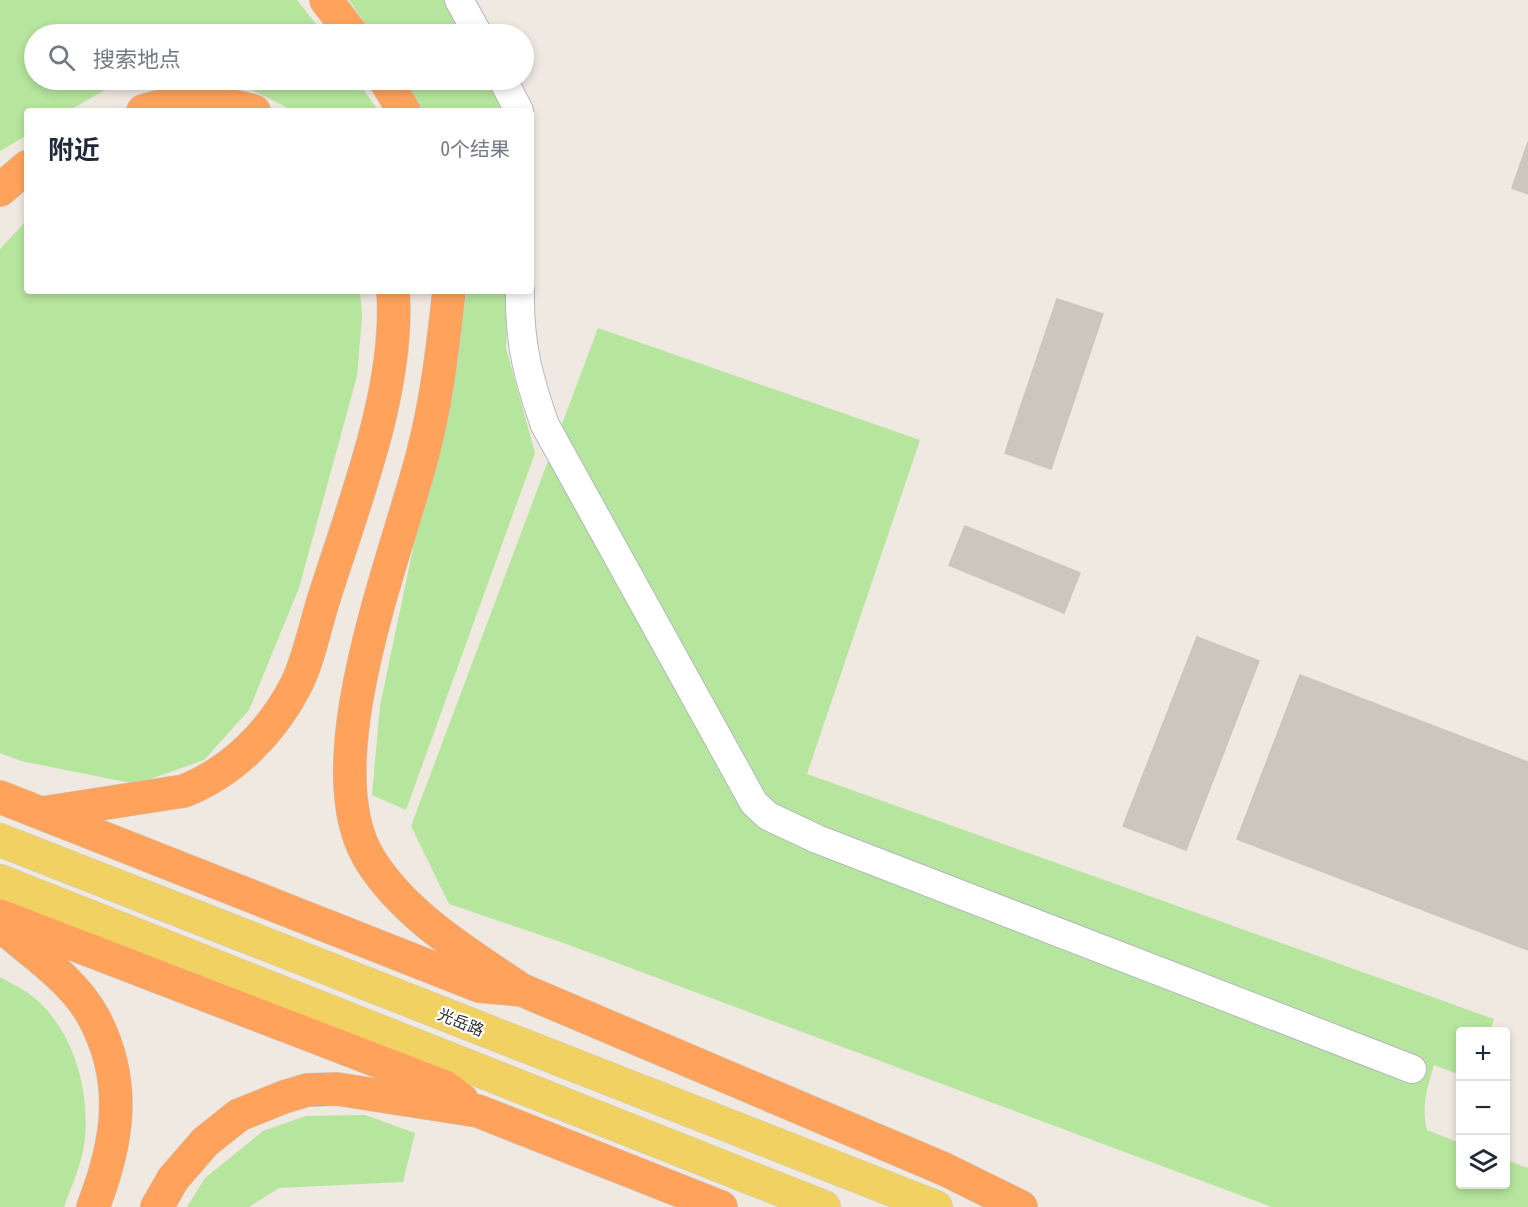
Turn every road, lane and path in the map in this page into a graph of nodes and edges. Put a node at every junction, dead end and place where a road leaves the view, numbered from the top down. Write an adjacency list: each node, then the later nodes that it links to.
1 (326, 0): 3 (highway)
2 (459, 0): 4 (street)
3 (344, 24)
4 (472, 24)
5 (391, 90): 9 (highway)
6 (508, 90): 10 (street)
7 (165, 108): 8 (highway)
8 (240, 108)
9 (402, 108)
10 (517, 108)
11 (24, 170): 12 (highway)
12 (0, 190)
13 (393, 294): 17 (highway)
14 (449, 294): 22 (highway)
15 (520, 294): 23 (street)
16 (0, 797): 17 (highway)
17 (42, 813): 22 (highway)
18 (0, 840): 25 (main road, 光岳路)
19 (0, 881): 29 (main road)
20 (0, 916): 24 (highway)
21 (0, 925): 26 (highway)
22 (522, 990): 30 (highway)
23 (1412, 1069)
24 (478, 1111): 27 (highway); 28 (highway)
25 (929, 1204)
26 (93, 1207)
27 (157, 1207)
28 (721, 1207)
29 (824, 1207)
30 (1020, 1207)

